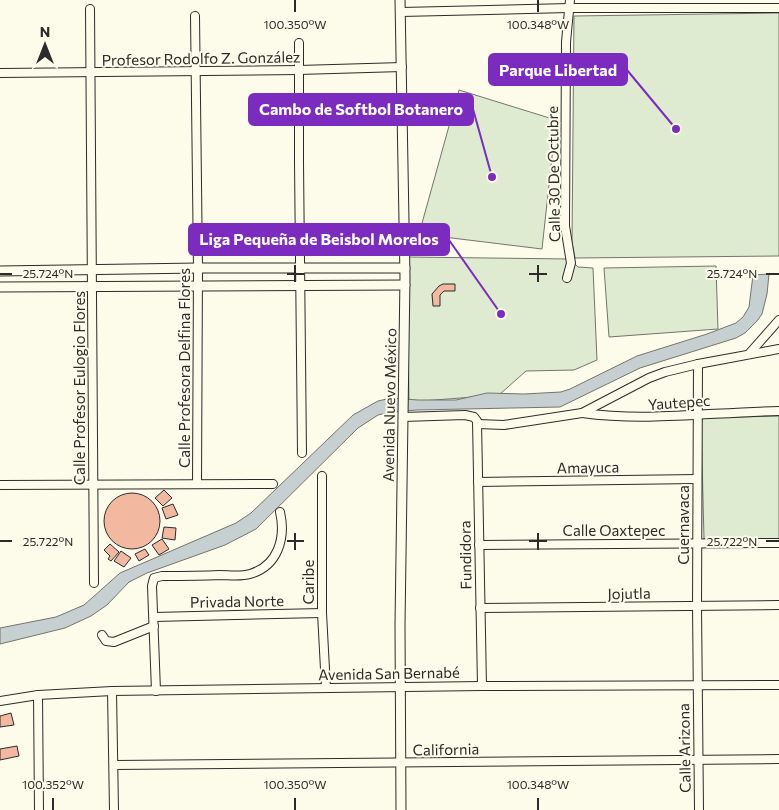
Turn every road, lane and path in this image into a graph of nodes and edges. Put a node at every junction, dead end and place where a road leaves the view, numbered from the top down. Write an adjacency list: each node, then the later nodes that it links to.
1 (400, 0): 6 (street, Avenida Nuevo México)
2 (570, 0): 3 (street, Calle 30 De Octubre)
3 (569, 8): 4 (street); 6 (street); 19 (street, Calle 30 De Octubre)
4 (779, 8)
5 (90, 9): 12 (street, Calle Profesor Eulogio Flores)
6 (401, 12): 9 (street, Avenida Nuevo México)
7 (195, 16): 11 (street, Calle Profesora Delfina Flores)
8 (299, 43): 10 (street)
9 (402, 67): 10 (street, Profesor Rodolfo Z. González); 16 (street, Avenida Nuevo México)
10 (299, 70): 11 (street, Profesor Rodolfo Z. González); 15 (street)
11 (195, 71): 12 (street, Profesor Rodolfo Z. González); 14 (street, Calle Profesora Delfina Flores)
12 (90, 72): 13 (street, Profesor Rodolfo Z. González); 17 (street, Calle Profesor Eulogio Flores)
13 (0, 73)
14 (198, 268): 15 (street); 17 (street); 22 (street, Calle Profesora Delfina Flores)
15 (300, 268): 16 (street); 23 (street)
16 (405, 268): 20 (street, Avenida Nuevo México)
17 (92, 270): 18 (street); 21 (street, Calle Profesor Eulogio Flores)
18 (0, 271)
19 (567, 278)
20 (405, 285): 23 (street); 31 (street, Avenida Nuevo México)
21 (92, 286): 22 (street); 24 (street); 41 (street, Calle Profesor Eulogio Flores)
22 (198, 286): 23 (street); 38 (street, Calle Profesora Delfina Flores)
23 (300, 286): 34 (street)
24 (0, 287)
25 (779, 320): 27 (street)
26 (779, 349): 27 (street)
27 (749, 354): 28 (street)
28 (698, 364): 30 (street); 32 (street, Cuernavaca)
29 (779, 411): 32 (street, Yautepec)
30 (582, 414): 32 (street, Yautepec); 33 (street)
31 (403, 416): 33 (street); 57 (street, Avenida Nuevo México)
32 (696, 416): 36 (street, Cuernavaca)
33 (478, 424): 37 (street, Fundidora)
34 (302, 453)
35 (322, 476): 50 (street, Caribe)
36 (697, 479): 37 (street, Amayuca); 43 (street, Cuernavaca)
37 (478, 482): 45 (street, Fundidora)
38 (197, 484): 39 (street); 41 (street)
39 (273, 484)
40 (0, 485): 41 (street)
41 (92, 485): 46 (street, Calle Profesor Eulogio Flores)
42 (280, 512): 51 (street)
43 (697, 543): 44 (street, Calle Oaxtepec); 45 (street, Calle Oaxtepec); 48 (street, Cuernavaca)
44 (779, 543)
45 (479, 545): 49 (street, Fundidora)
46 (94, 583)
47 (779, 605): 48 (street, Jojutla)
48 (697, 606): 49 (street, Jojutla); 54 (street, Cuernavaca)
49 (480, 608): 56 (street, Fundidora)
50 (322, 613): 51 (street, Privada Norte); 58 (street, Caribe)
51 (154, 617): 52 (street)
52 (154, 626): 53 (street); 60 (street)
53 (102, 635)
54 (697, 685): 55 (street, Avenida San Bernabé); 56 (street, Avenida San Bernabé); 64 (street, Calle Arizona)
55 (779, 685)
56 (482, 686): 57 (street, Avenida San Bernabé)
57 (400, 687): 58 (street, Avenida San Bernabé); 65 (street, Avenida Nuevo México)
58 (326, 688): 60 (street, Avenida San Bernabé)
59 (112, 691): 60 (street, Avenida San Bernabé); 61 (street, Avenida San Bernabé); 66 (street)
60 (156, 691)
61 (38, 695): 62 (street, Avenida San Bernabé); 67 (street)
62 (0, 701)
63 (779, 759): 64 (street, California)
64 (698, 760): 65 (street, California); 70 (street, Calle Arizona)
65 (401, 764): 66 (street, California); 69 (street, Avenida Nuevo México)
66 (114, 765): 68 (street)
67 (39, 810)
68 (114, 810)
69 (401, 810)
70 (699, 810)

